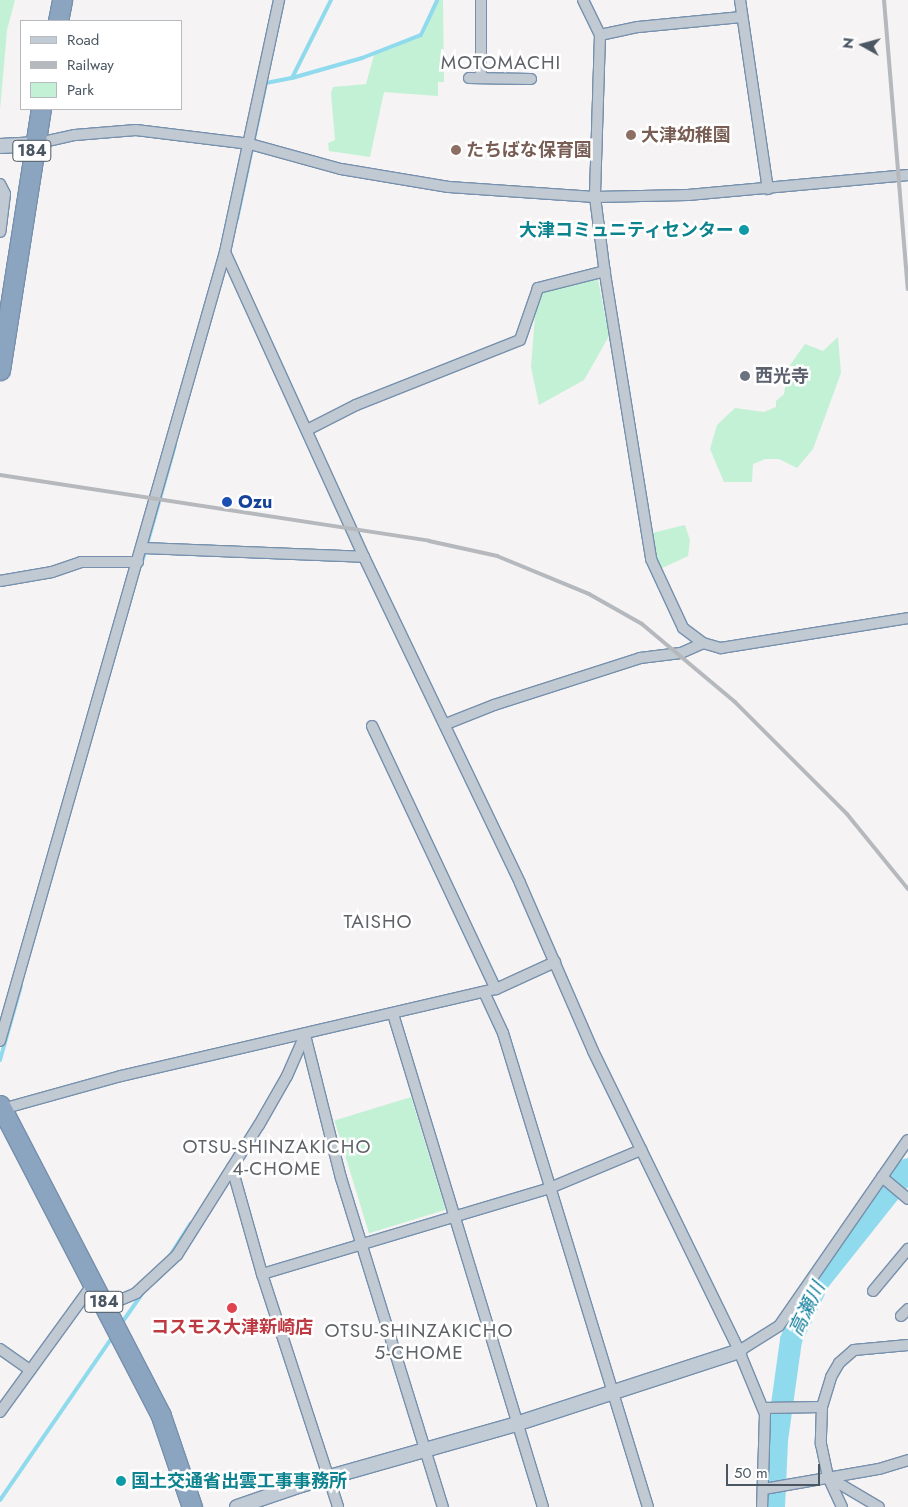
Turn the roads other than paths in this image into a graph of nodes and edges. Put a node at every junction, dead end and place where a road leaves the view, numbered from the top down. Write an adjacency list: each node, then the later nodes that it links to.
1 (62, 0): 7 (highway)
2 (279, 0): 14 (street)
3 (482, 0): 10 (street)
4 (583, 0): 8 (street)
5 (740, 0): 6 (street)
6 (742, 17): 8 (street); 18 (street)
7 (58, 20)
8 (600, 35): 19 (street)
9 (469, 78): 10 (street)
10 (481, 78): 11 (street)
11 (531, 79)
12 (41, 110): 13 (highway, 184)
13 (34, 144): 14 (street); 15 (street); 23 (highway, 184)
14 (250, 144): 19 (street); 21 (street)
15 (0, 146)
16 (908, 175): 18 (street)
17 (0, 184): 20 (street)
18 (768, 189): 19 (street)
19 (595, 198): 22 (street)
20 (0, 232)
21 (225, 252): 24 (street); 25 (street)
22 (605, 271): 24 (street); 30 (street)
23 (0, 370)
24 (307, 430): 26 (street)
25 (142, 548): 26 (street); 27 (street)
26 (364, 557): 31 (street)
27 (138, 562): 28 (street); 38 (street)
28 (0, 581)
29 (908, 618): 30 (street)
30 (703, 643): 31 (street)
31 (446, 724): 33 (street)
32 (372, 726): 34 (street)
33 (555, 962): 34 (street); 41 (street)
34 (496, 989): 35 (street)
35 (484, 992): 36 (street); 44 (street)
36 (393, 1014): 37 (street); 46 (street)
37 (305, 1035): 39 (street); 42 (street); 47 (street)
38 (0, 1041)
39 (1, 1107): 50 (highway, 184)
40 (908, 1140): 43 (street)
41 (641, 1150): 44 (street); 55 (street)
42 (232, 1168): 49 (street); 52 (street)
43 (882, 1177): 45 (street); 55 (street)
44 (550, 1188): 46 (street); 57 (street)
45 (908, 1199)
46 (455, 1215): 47 (street); 61 (street)
47 (362, 1243): 49 (street); 62 (street)
48 (908, 1249): 51 (street)
49 (262, 1274): 64 (street)
50 (93, 1284): 52 (highway, 184); 56 (street)
51 (873, 1290)
52 (106, 1306): 67 (highway, 184)
53 (908, 1345): 58 (street)
54 (0, 1349): 56 (street)
55 (739, 1351): 57 (street); 59 (street)
56 (30, 1370): 60 (street)
57 (612, 1391): 61 (street); 72 (street)
58 (822, 1407): 59 (street); 65 (street)
59 (763, 1408): 66 (street)
60 (0, 1412)
61 (516, 1424): 62 (street); 71 (street)
62 (425, 1450): 64 (street); 70 (street)
63 (908, 1460): 65 (street)
64 (329, 1477): 68 (street); 69 (street)
65 (828, 1477): 66 (street); 74 (street); 75 (street)
66 (764, 1489): 73 (street)
67 (192, 1507)
68 (237, 1507)
69 (338, 1507)
70 (442, 1507)
71 (543, 1507)
72 (648, 1507)
73 (762, 1507)
74 (842, 1507)
75 (878, 1507)

